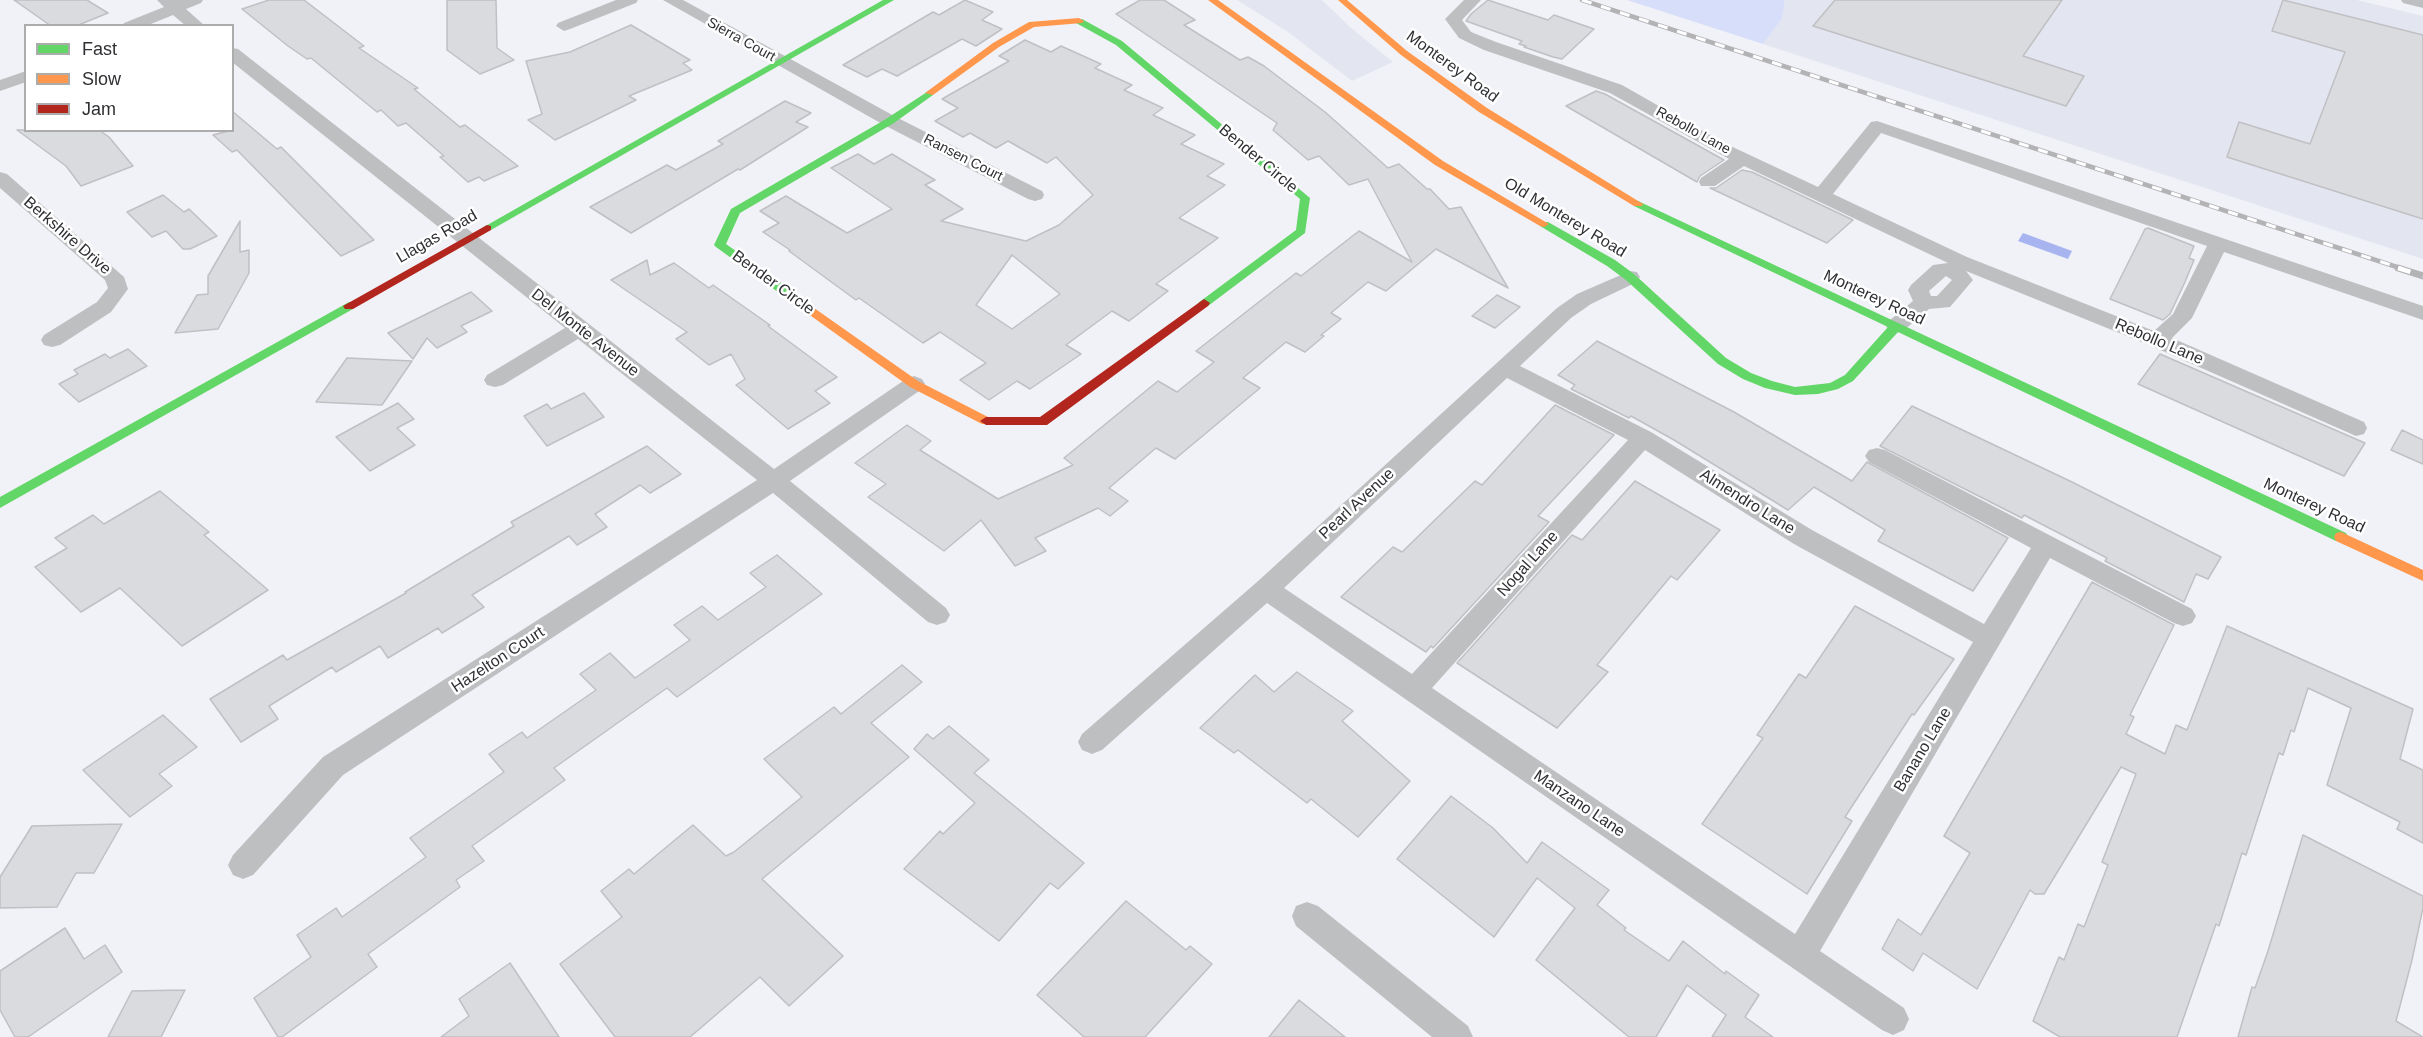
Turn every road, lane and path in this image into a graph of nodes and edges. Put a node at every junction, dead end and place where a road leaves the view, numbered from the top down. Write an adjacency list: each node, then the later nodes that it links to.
1 (195, 0): 10 (street)
2 (630, 0): 13 (street)
3 (670, 0): 15 (street, Sierra Court)
4 (890, 0): 15 (street, Llagas Road)
5 (1212, 0): 27 (street, Old Monterey Road)
6 (1342, 0): 29 (street, Monterey Road)
7 (1473, 0): 19 (street, Rebollo Lane)
8 (2409, 0): 9 (street)
9 (2423, 3)
10 (170, 4): 11 (street); 12 (street)
11 (134, 24)
12 (195, 24)
13 (564, 26)
14 (234, 55): 24 (street, Del Monte Avenue)
15 (781, 62): 18 (street); 24 (street, Llagas Road)
16 (24, 77): 17 (street)
17 (0, 86)
18 (890, 121): 22 (street, Ransen Court); 35 (street, Bender Circle); 35 (street, Bender Circle)
19 (1743, 158): 21 (street); 23 (street, Rebollo Lane)
20 (0, 178): 31 (street, Berkshire Drive)
21 (1708, 182)
22 (1035, 195)
23 (1822, 195): 25 (street); 26 (street, Rebollo Lane)
24 (468, 239): 30 (street, Del Monte Avenue); 40 (street, Llagas Road)
25 (2218, 243): 28 (street); 32 (street)
26 (1956, 265): 29 (street); 32 (street, Rebollo Lane)
27 (1630, 277): 29 (street, Old Monterey Road); 33 (street, Pearl Avenue)
28 (2423, 313)
29 (1896, 327): 42 (street, Monterey Road)
30 (579, 329): 34 (street); 39 (street, Del Monte Avenue)
31 (52, 340)
32 (2157, 340): 36 (street, Rebollo Lane)
33 (1503, 367): 37 (street, Almendro Lane); 43 (street, Pearl Avenue)
34 (495, 380)
35 (914, 384): 39 (street)
36 (2356, 428)
37 (1643, 438): 46 (street, Almendro Lane); 47 (street, Nogal Lane)
38 (1877, 456): 41 (street)
39 (774, 480): 44 (street, Del Monte Avenue); 49 (street, Hazelton Court)
40 (4, 500)
41 (2045, 545): 45 (street); 46 (street, Banano Lane)
42 (2423, 576)
43 (1266, 589): 47 (street, Manzano Lane); 48 (street, Pearl Avenue)
44 (937, 615)
45 (2183, 616)
46 (1990, 639): 51 (street, Banano Lane)
47 (1413, 691): 51 (street, Manzano Lane)
48 (1092, 742)
49 (243, 865)
50 (1307, 916): 53 (street)
51 (1800, 955): 52 (street, Manzano Lane)
52 (1893, 1019)
53 (1457, 1037)

